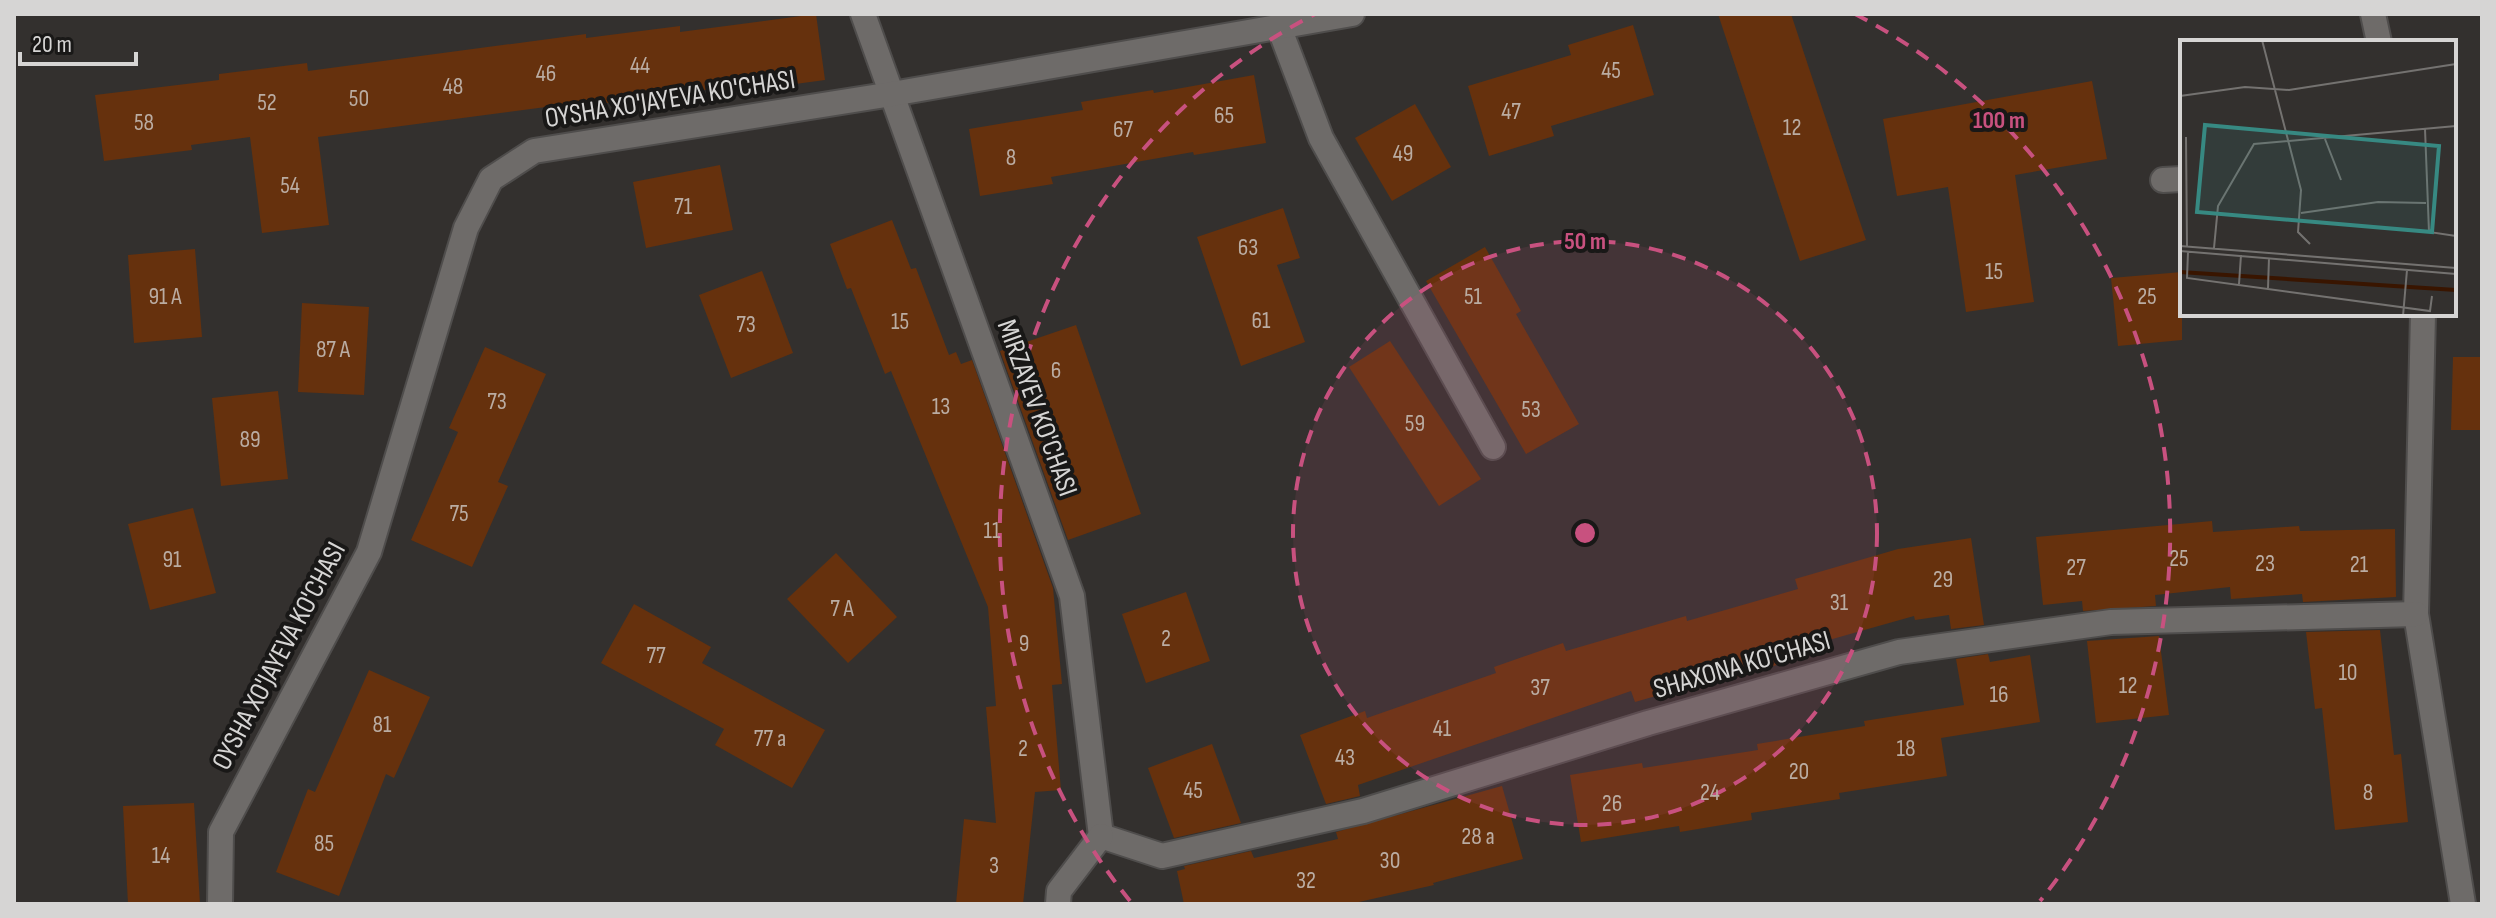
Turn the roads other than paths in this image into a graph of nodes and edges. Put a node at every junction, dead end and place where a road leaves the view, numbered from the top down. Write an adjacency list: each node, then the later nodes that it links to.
1 (863, 14): 6 (street, MIRZAYEV KO'CHASI)
2 (1352, 14): 4 (street, OYSHA XO'JAYEVA KO'CHASI)
3 (2373, 14): 5 (street)
4 (1279, 27): 6 (street, OYSHA XO'JAYEVA KO'CHASI); 8 (street)
5 (2379, 40)
6 (892, 94): 10 (street, MIRZAYEV KO'CHASI); 11 (street, OYSHA XO'JAYEVA KO'CHASI)
7 (2423, 316): 9 (street)
8 (1493, 447)
9 (2416, 614): 10 (street, SHAXONA KO'CHASI); 13 (street)
10 (1101, 836): 12 (street)
11 (220, 904)
12 (1058, 904)
13 (2463, 904)

